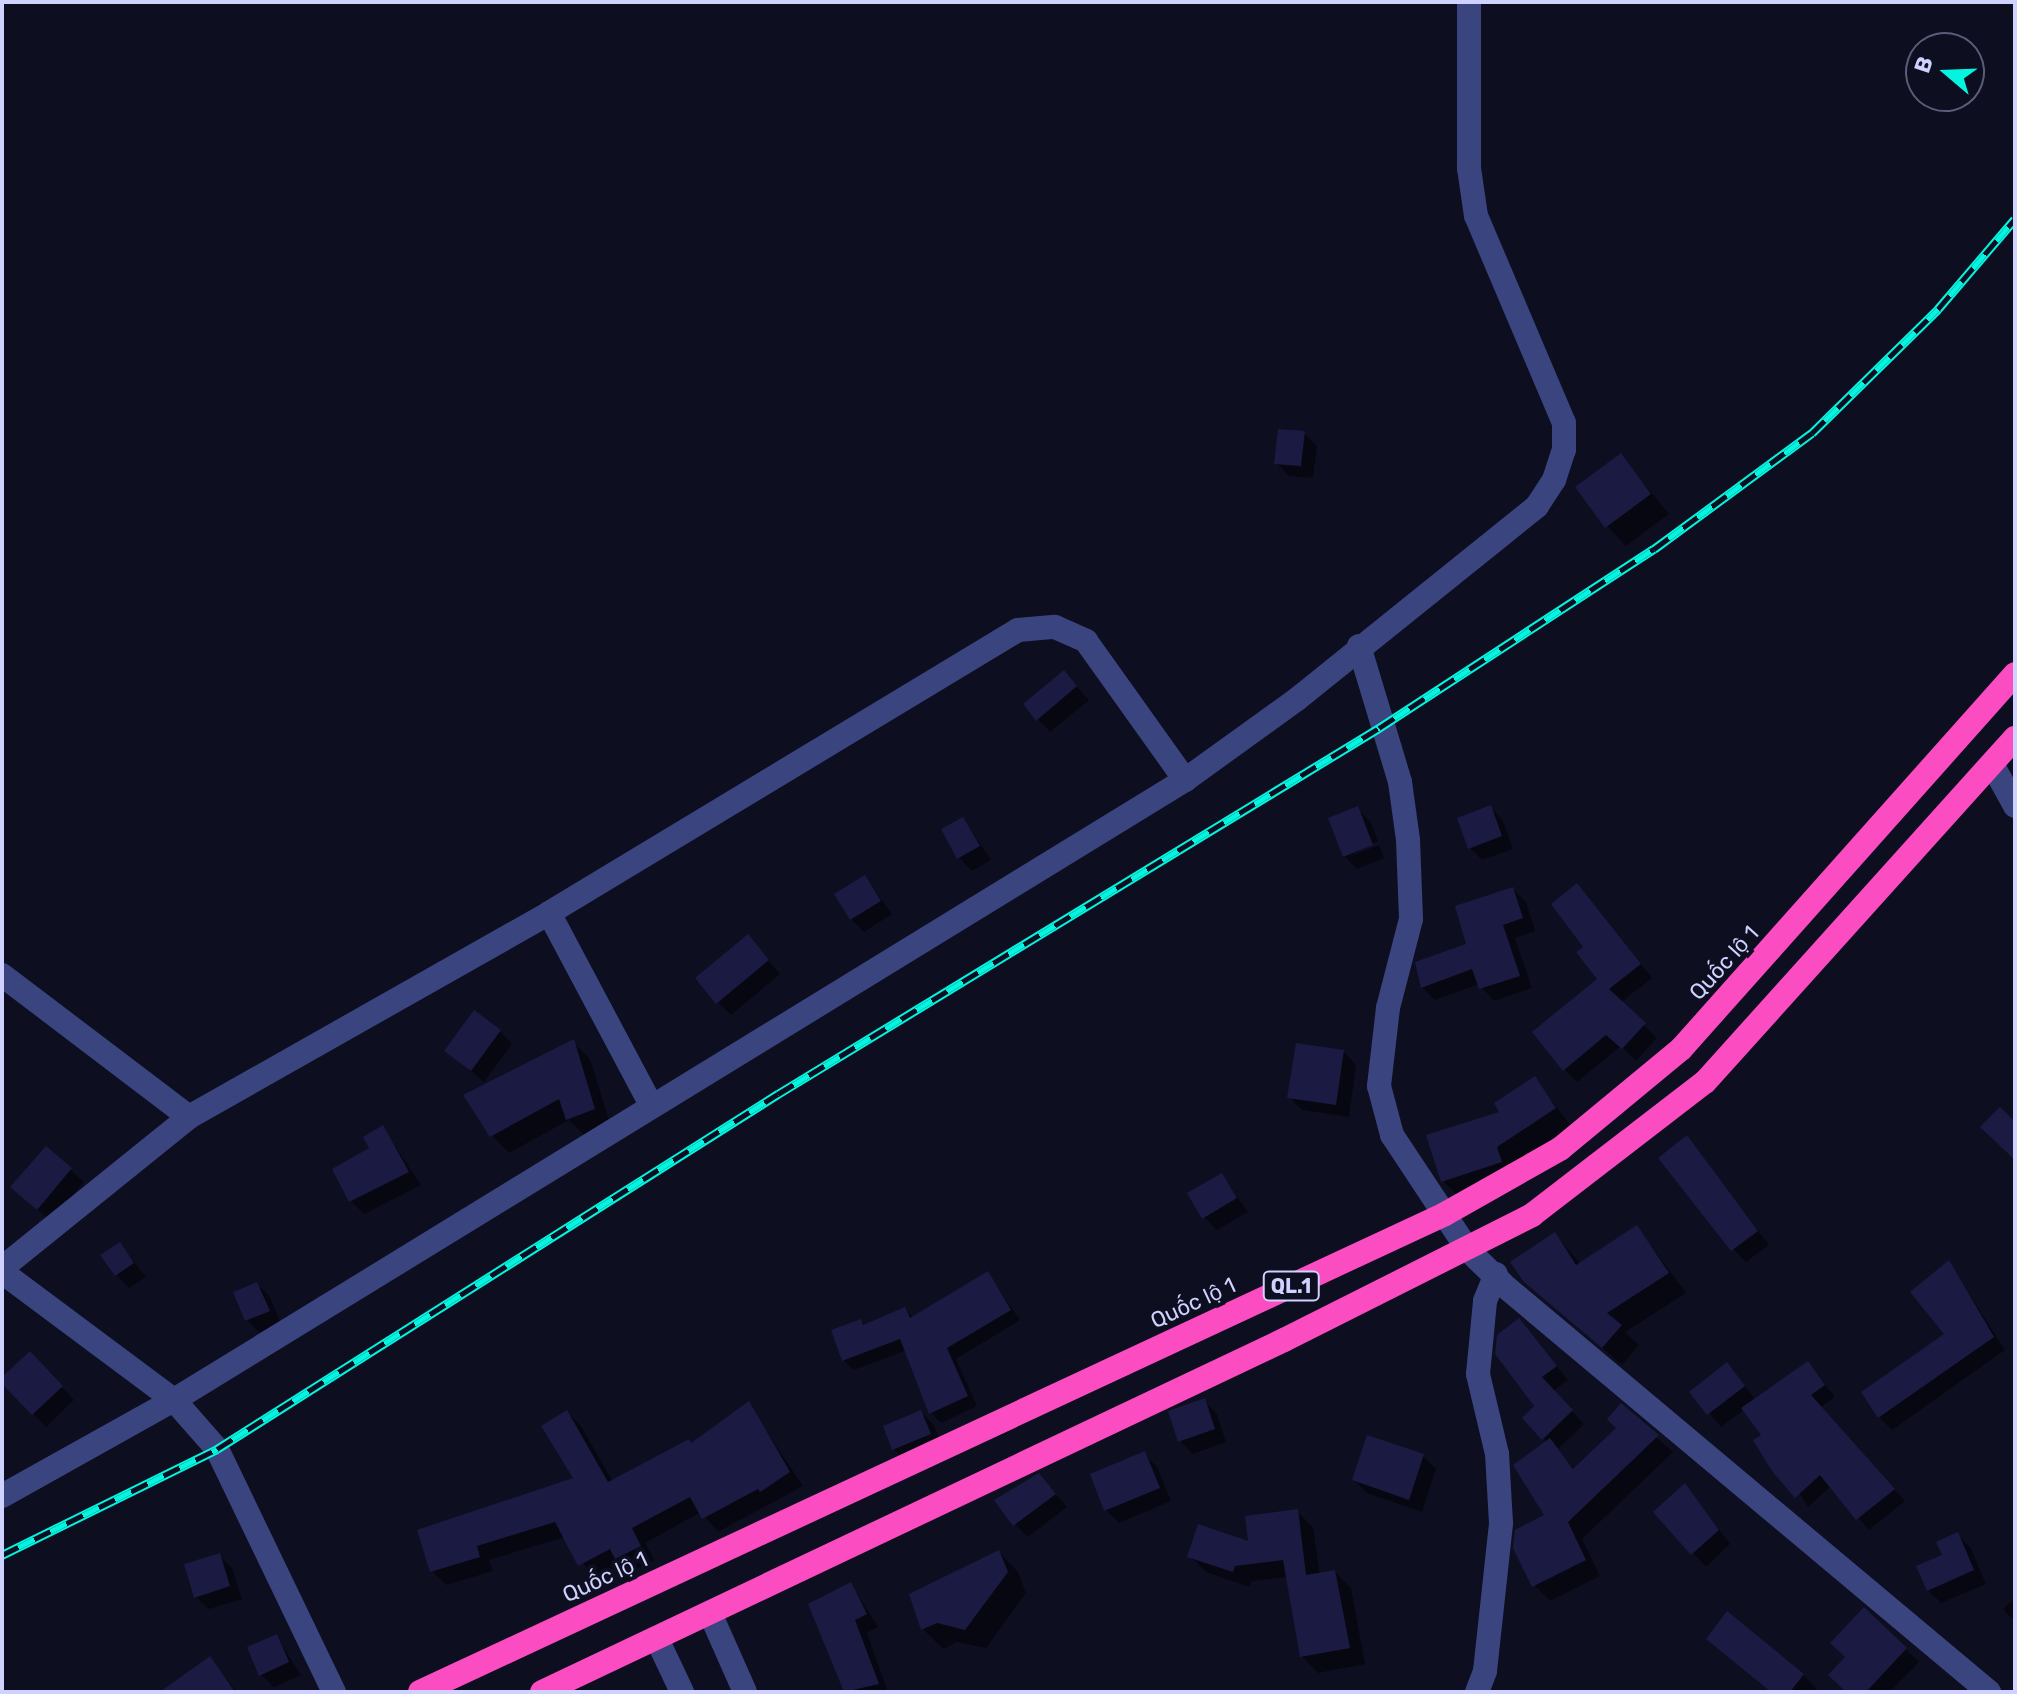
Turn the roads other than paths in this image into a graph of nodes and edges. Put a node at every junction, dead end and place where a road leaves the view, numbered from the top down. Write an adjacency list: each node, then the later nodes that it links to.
1 (1469, 2): 2 (street)
2 (1359, 646): 6 (street); 12 (street)
3 (2015, 674): 12 (highway, Quốc lộ 1 / QL.1)
4 (2015, 738): 5 (highway, QL.1)
5 (1992, 764): 7 (street); 13 (highway, QL.1)
6 (1185, 780): 8 (street); 10 (street)
7 (2015, 806)
8 (549, 913): 10 (street); 11 (street)
9 (2, 975): 11 (street)
10 (651, 1105): 16 (street)
11 (189, 1117): 14 (street)
12 (1445, 1214): 13 (street); 21 (highway, Quốc lộ 1 / QL.1)
13 (1468, 1250): 15 (street); 18 (highway, QL.1)
14 (2, 1270): 16 (street)
15 (1496, 1274): 25 (street); 26 (street)
16 (174, 1400): 17 (street); 20 (street)
17 (2, 1496)
18 (710, 1613): 19 (highway, QL.1); 24 (street)
19 (657, 1639): 22 (highway, QL.1); 23 (street)
20 (334, 1692)
21 (420, 1692)
22 (542, 1692)
23 (682, 1692)
24 (745, 1692)
25 (1477, 1692)
26 (1989, 1692)

